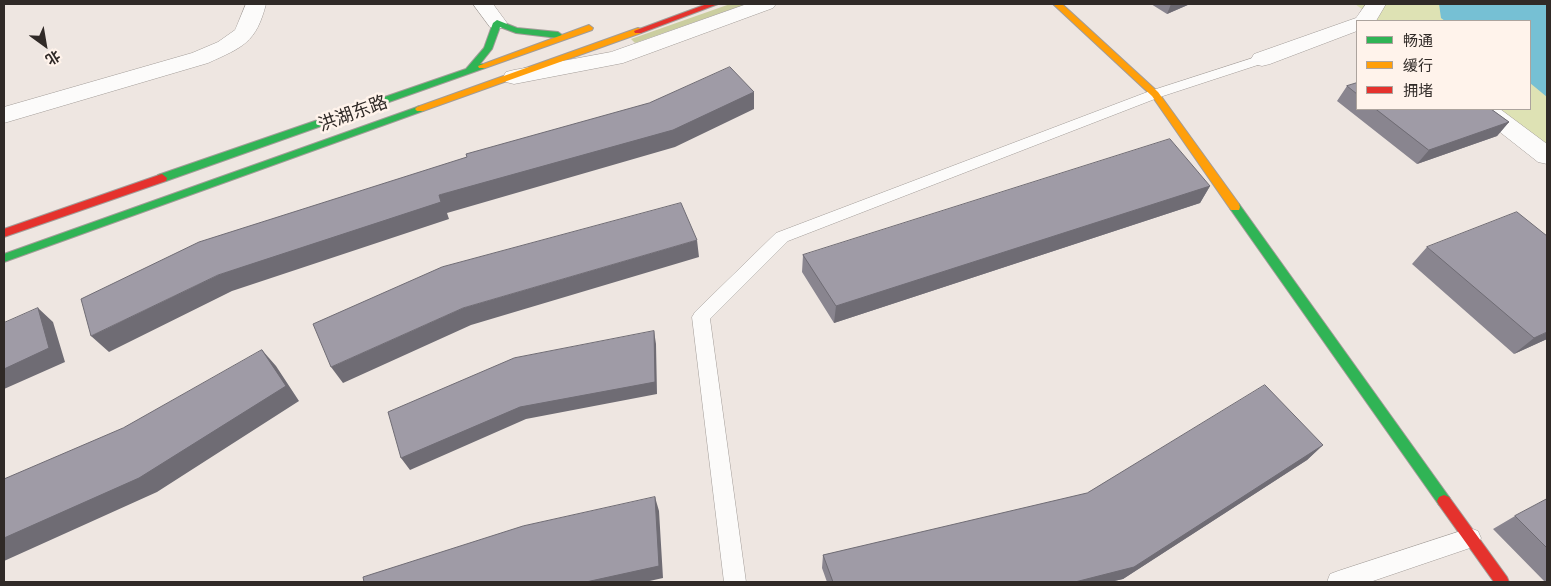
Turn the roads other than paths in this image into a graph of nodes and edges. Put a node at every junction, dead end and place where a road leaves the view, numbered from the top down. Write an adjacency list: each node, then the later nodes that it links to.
1 (256, 4): 15 (street)
2 (483, 4): 7 (street)
3 (714, 4): 12 (main road, 洪湖东路)
4 (766, 4): 12 (street)
5 (1057, 4): 13 (main road)
6 (1356, 22): 10 (street)
7 (497, 24): 9 (main road); 11 (main road)
8 (596, 26): 9 (main road, 洪湖东路)
9 (569, 35): 11 (main road, 洪湖东路)
10 (1262, 59): 13 (lane)
11 (469, 70): 17 (main road, 洪湖东路)
12 (505, 78): 18 (main road, 洪湖东路)
13 (1155, 94): 19 (main road); 20 (lane)
14 (1486, 110): 16 (street)
15 (4, 114)
16 (1547, 156)
17 (4, 233)
18 (4, 258)
19 (1470, 538): 21 (lane); 22 (main road)
20 (735, 582)
21 (1338, 582)
22 (1502, 582)

